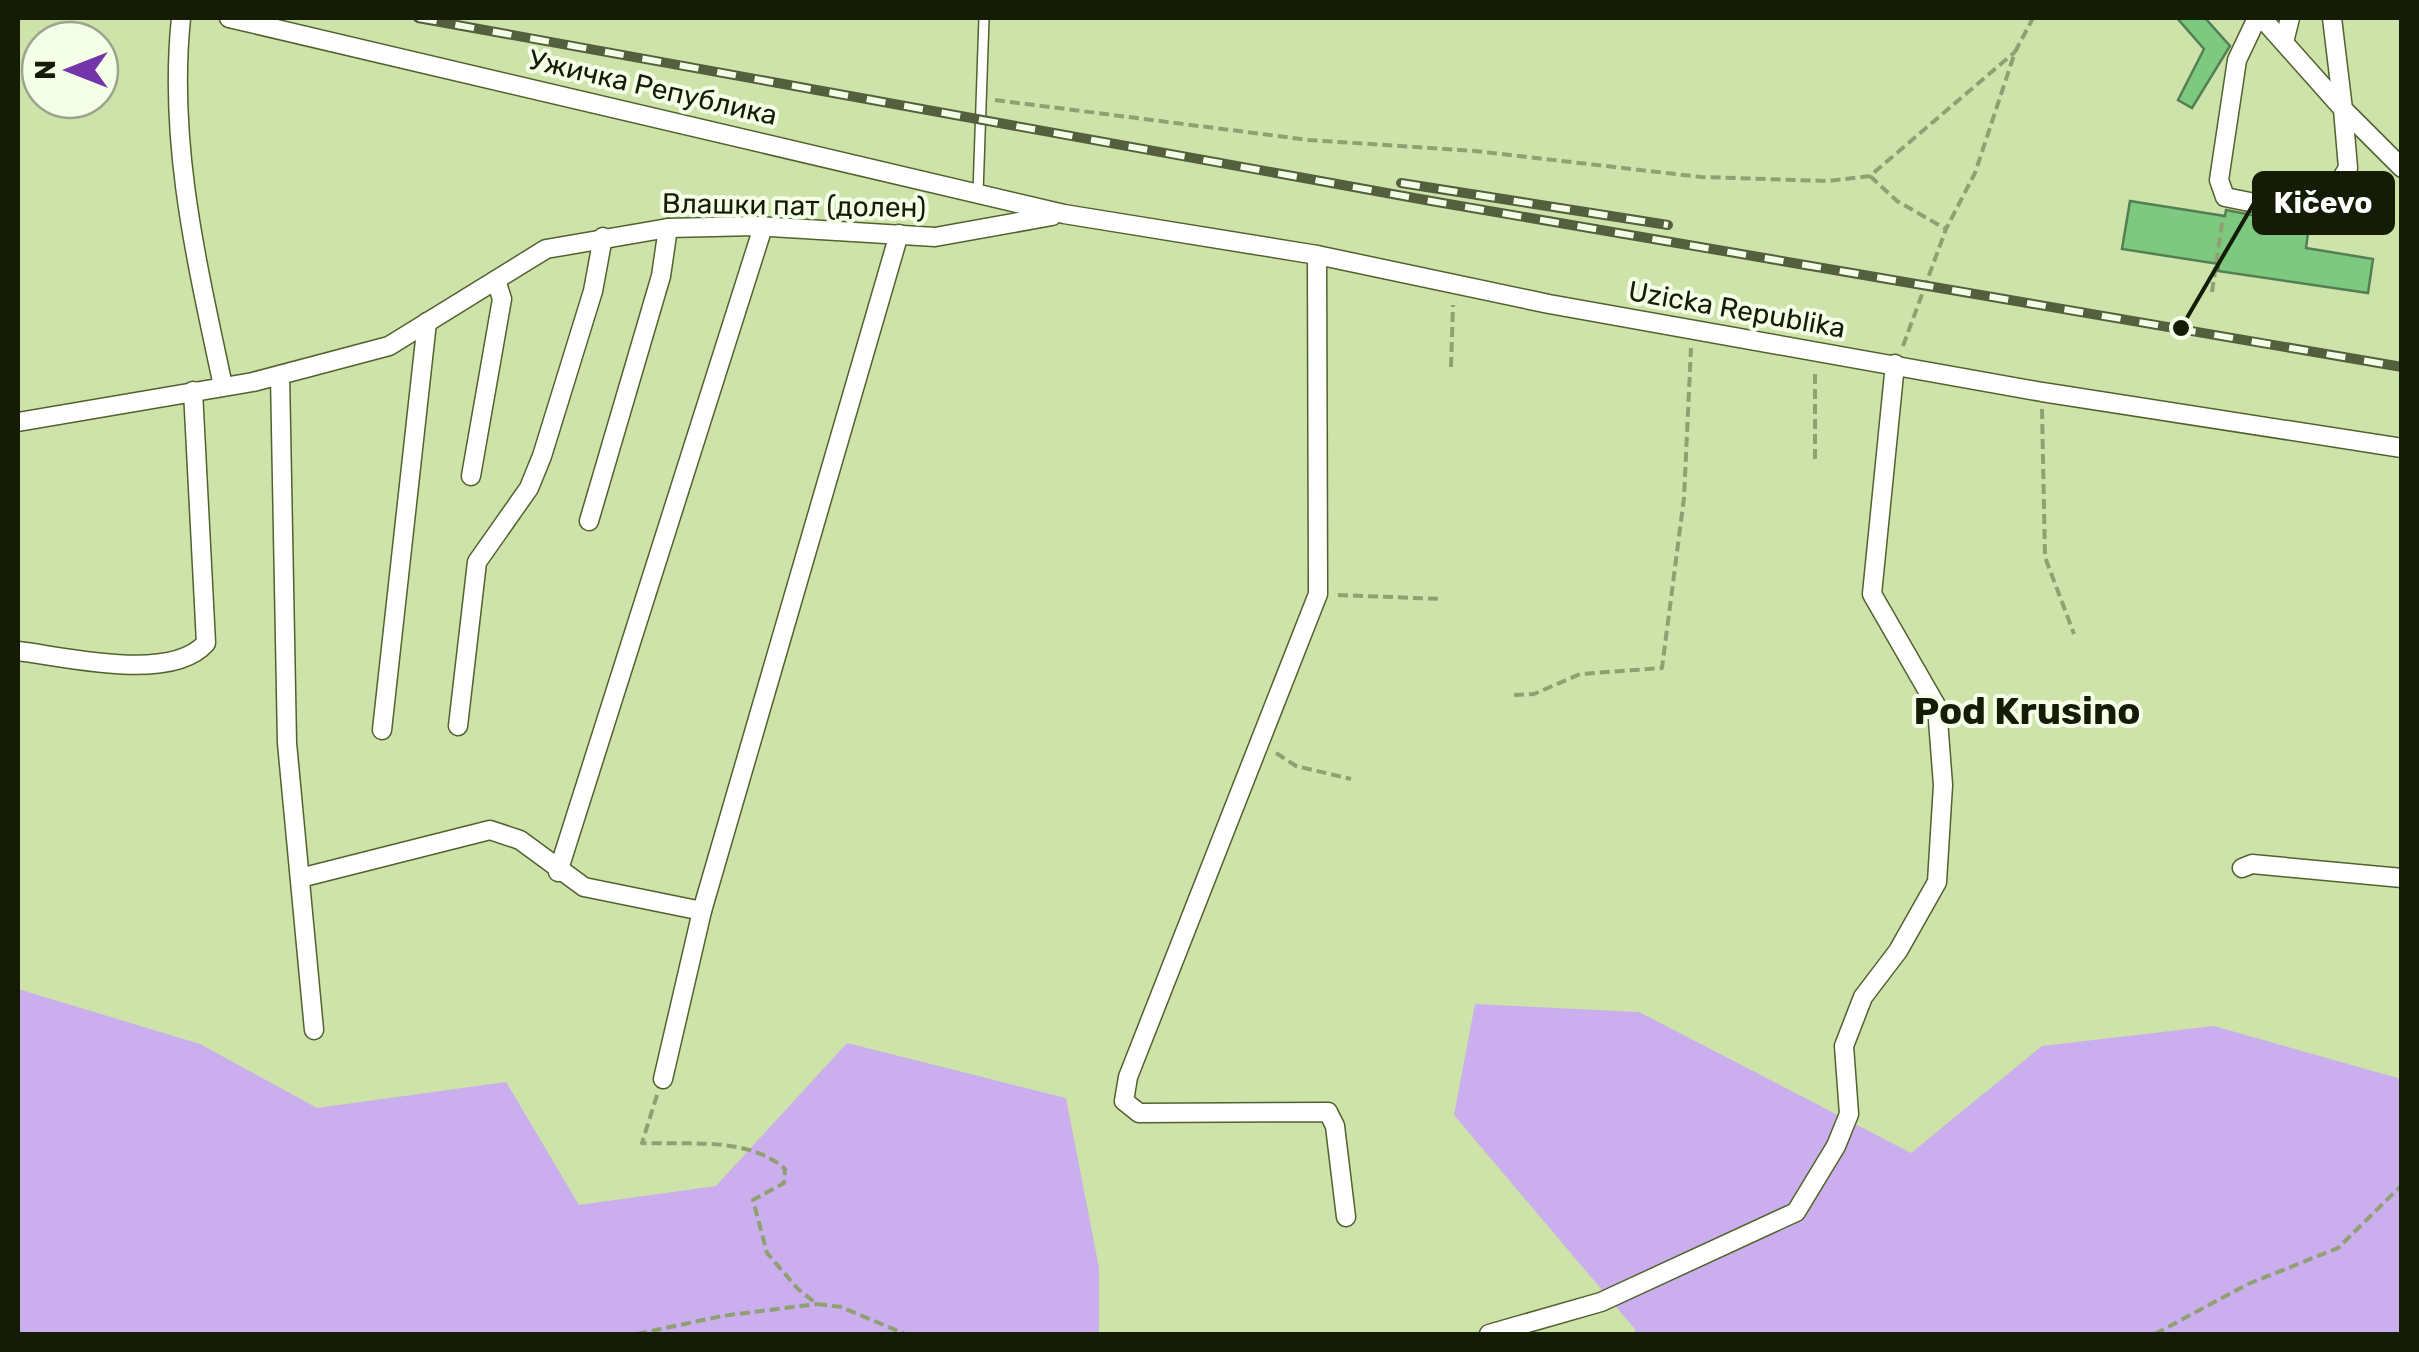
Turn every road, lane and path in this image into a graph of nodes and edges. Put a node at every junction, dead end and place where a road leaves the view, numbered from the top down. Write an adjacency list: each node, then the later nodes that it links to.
1 (181, 18): 32 (street)
2 (228, 18): 14 (street, Ужичка Република)
3 (984, 18): 10 (lane)
4 (2033, 18): 9 (path)
5 (2259, 18): 8 (street); 15 (street)
6 (2290, 18): 8 (street)
7 (2332, 18): 11 (street)
8 (2284, 42): 11 (street)
9 (2015, 52): 13 (path); 19 (path)
10 (980, 98): 13 (path); 14 (lane)
11 (2343, 109): 12 (street); 15 (street)
12 (2402, 168)
13 (1870, 176): 19 (path)
14 (978, 193): 16 (street, Ужичка Република)
15 (2225, 197): 25 (path)
16 (1064, 214): 20 (street, Влашки пат (долен)); 22 (street, Uzicka Republika)
17 (763, 226): 18 (street, Влашки пат (долен)); 20 (street, Влашки пат (долен)); 50 (street)
18 (668, 228): 21 (street, Влашки пат (долен)); 39 (street)
19 (1946, 229): 29 (path)
20 (899, 234): 53 (street)
21 (603, 238): 23 (street, Влашки пат (долен)); 45 (street)
22 (1317, 255): 24 (street, Uzicka Republika); 40 (street)
23 (496, 280): 26 (street, Влашки пат (долен)); 38 (street)
24 (1454, 285): 27 (street, Uzicka Republika); 30 (path)
25 (2212, 292)
26 (426, 322): 31 (street, Влашки пат (долен)); 46 (street)
27 (1692, 329): 28 (street, Uzicka Republika); 44 (path)
28 (1816, 350): 29 (street, Uzicka Republika); 37 (path)
29 (1894, 364): 34 (street, Uzicka Republika); 61 (street)
30 (1451, 368)
31 (280, 374): 32 (street, Влашки пат (долен)); 51 (street)
32 (224, 386): 33 (street, Влашки пат (долен))
33 (193, 392): 35 (street, Влашки пат (долен)); 43 (street)
34 (2042, 392): 36 (street, Uzicka Republika); 42 (path)
35 (18, 422)
36 (2402, 448)
37 (1814, 460)
38 (471, 476)
39 (589, 521)
40 (1318, 594): 41 (path); 47 (street)
41 (1442, 600)
42 (2074, 634)
43 (18, 651)
44 (1514, 695)
45 (458, 726)
46 (382, 730)
47 (1260, 742): 48 (path); 57 (street)
48 (1351, 779)
49 (2242, 868): 52 (street)
50 (558, 872): 51 (street); 53 (street)
51 (300, 878): 54 (street)
52 (2402, 878)
53 (702, 911): 55 (street)
54 (314, 1030)
55 (663, 1079): 58 (path)
56 (2402, 1186): 62 (path)
57 (1346, 1217)
58 (818, 1304): 59 (path); 60 (path)
59 (638, 1334)
60 (905, 1334)
61 (1489, 1334)
62 (2155, 1334)

